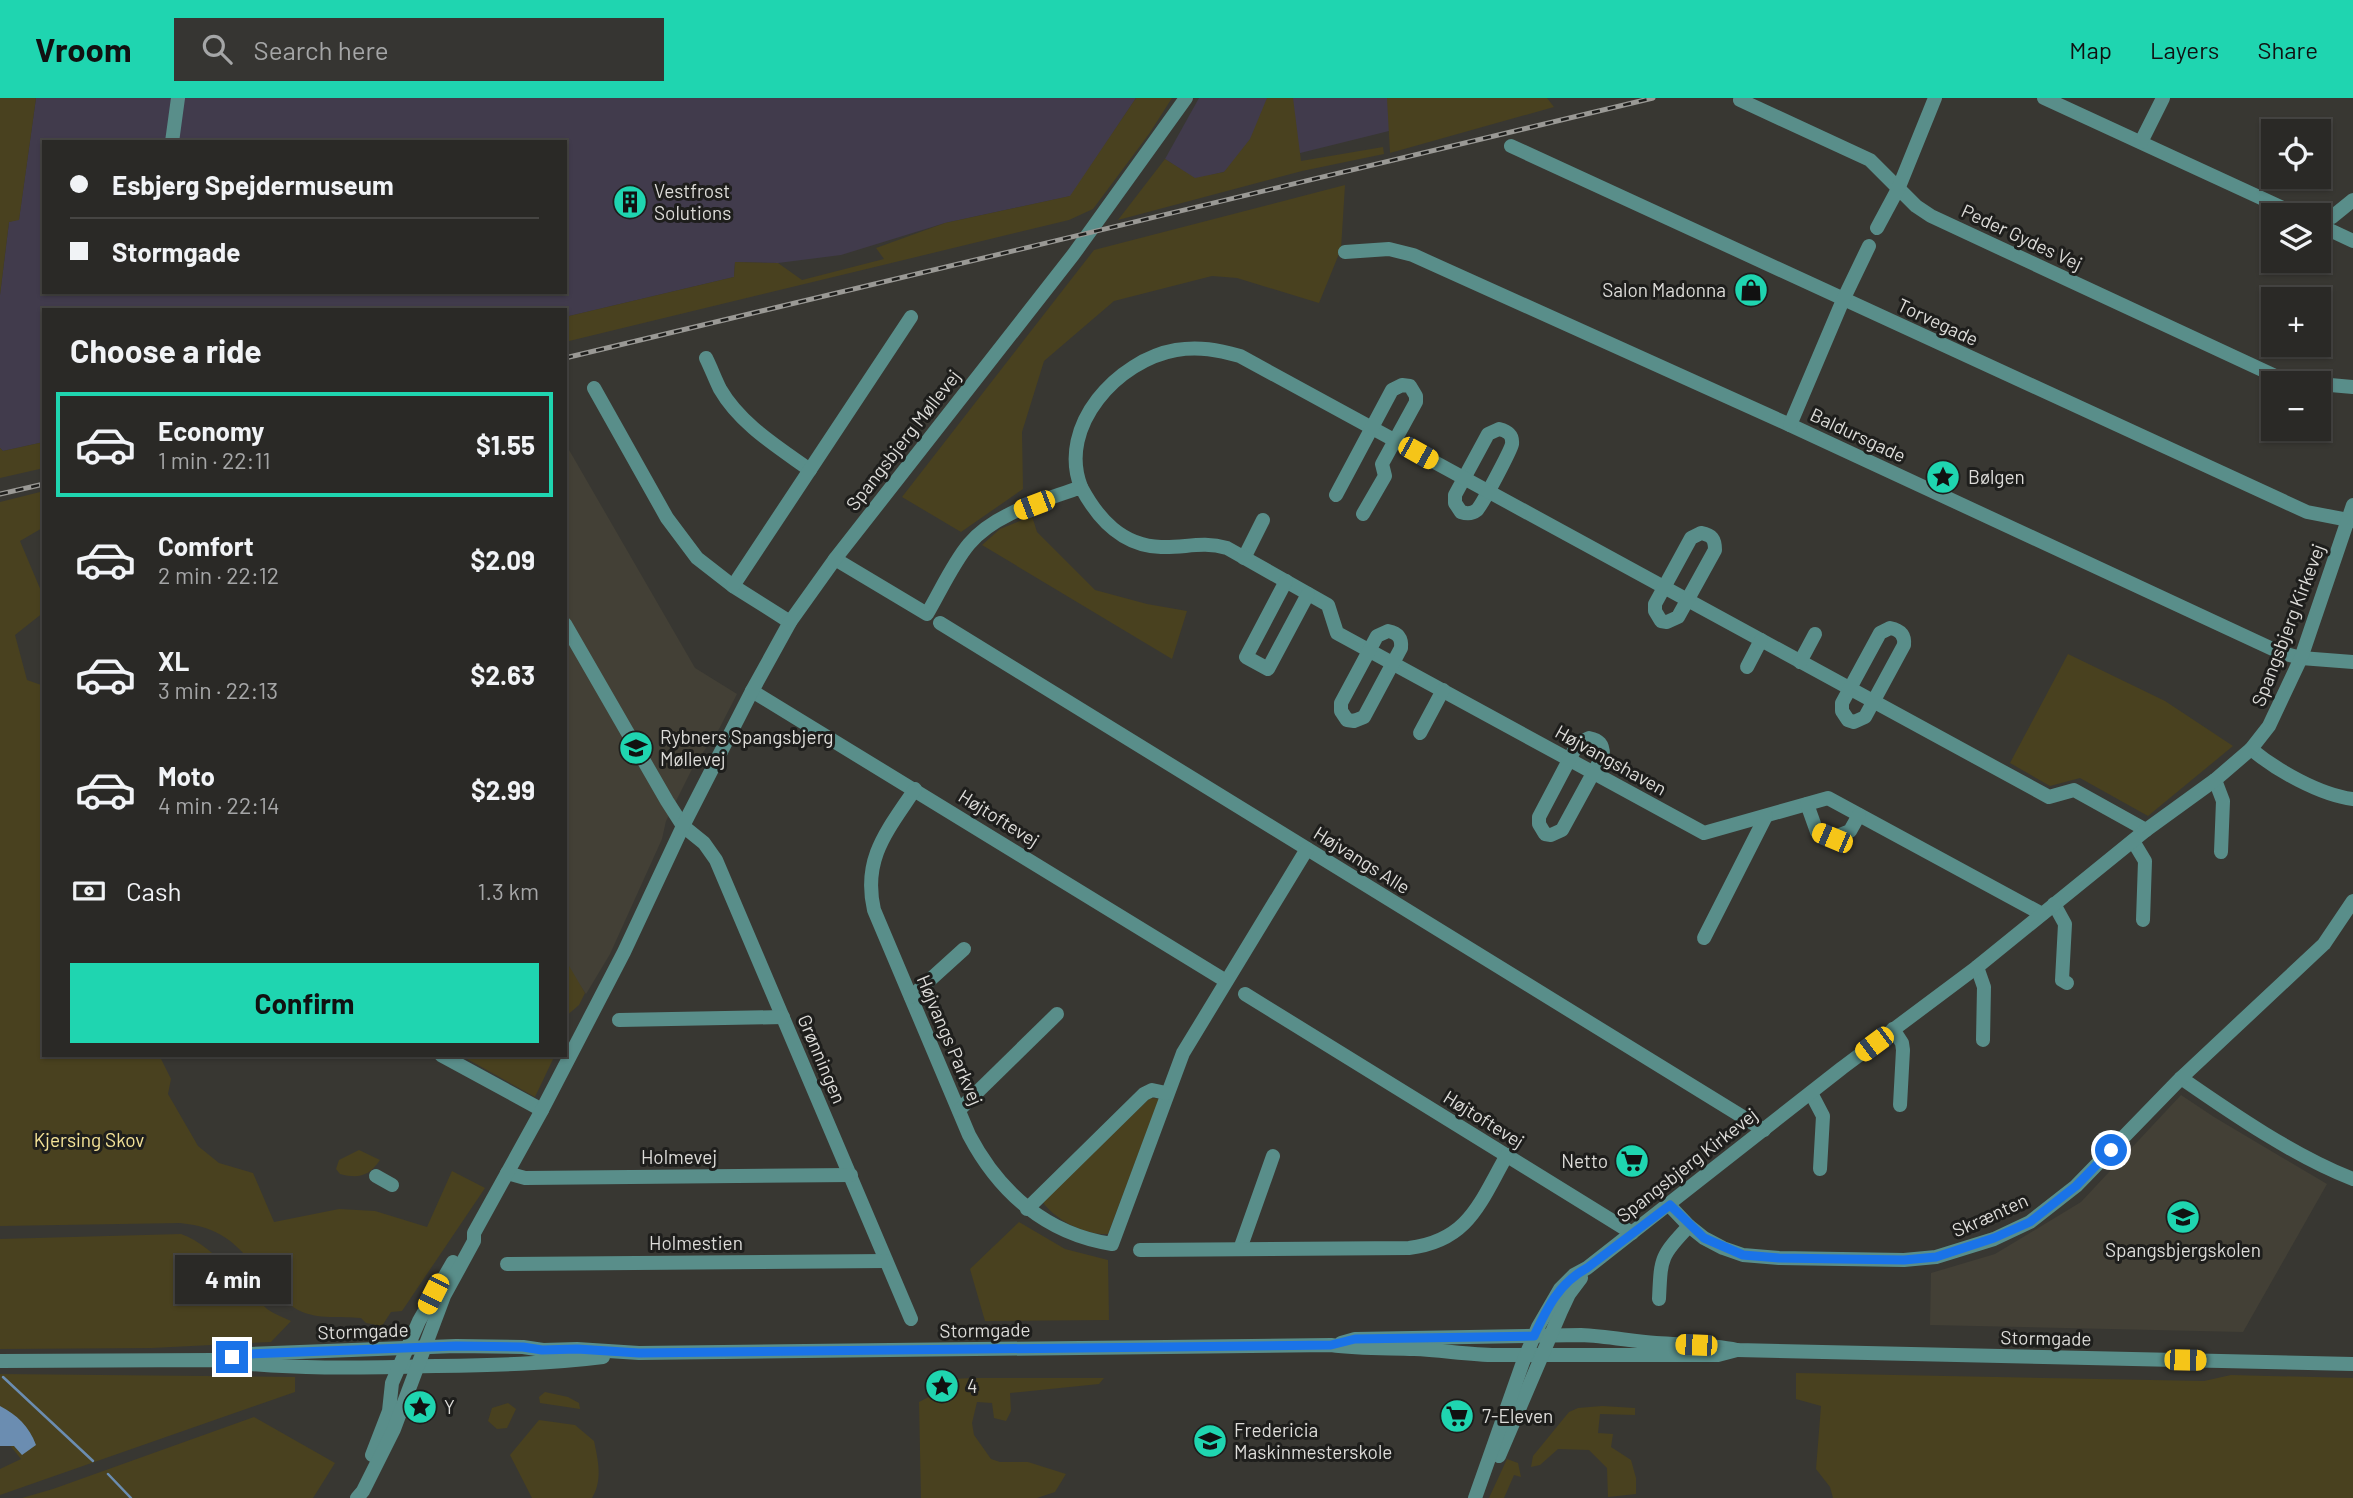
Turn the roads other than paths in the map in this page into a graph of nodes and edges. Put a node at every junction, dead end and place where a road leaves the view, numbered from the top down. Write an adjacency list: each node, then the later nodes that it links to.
1 (178, 98): 7 (street)
2 (1186, 98): 39 (street, Spangsbjerg Møllevej)
3 (1936, 98): 10 (street)
4 (2044, 98): 8 (street)
5 (2163, 98): 8 (street)
6 (1740, 100): 10 (street, Peder Gydes Vej)
7 (172, 140)
8 (2141, 142): 12 (street)
9 (1510, 146): 19 (street, Torvegade)
10 (1899, 187): 14 (street); 22 (street, Peder Gydes Vej)
11 (2353, 200): 13 (street)
12 (2272, 203)
13 (2332, 217)
14 (1877, 228)
15 (2331, 231): 16 (street)
16 (2353, 241)
17 (1869, 246): 19 (street)
18 (1345, 252): 26 (street, Baldursgade)
19 (1843, 300): 26 (street); 37 (street, Torvegade)
20 (911, 317): 29 (street)
21 (706, 358): 29 (street)
22 (2264, 371)
23 (2331, 385): 24 (street)
24 (2353, 387)
25 (594, 388): 41 (street)
26 (1790, 425): 51 (street, Baldursgade)
27 (1372, 427): 28 (street); 28 (street); 31 (street); 33 (street)
28 (1395, 440): 30 (street); 35 (street)
29 (810, 470): 41 (street)
30 (1464, 478): 32 (street); 32 (street); 32 (street)
31 (1081, 487): 38 (street, Højvangshaven); 39 (street)
32 (1488, 491): 42 (street)
33 (1336, 495)
34 (2353, 505): 37 (street, Spangsbjerg Kirkevej)
35 (1363, 514)
36 (1264, 520): 38 (street)
37 (2351, 521): 51 (street, Spangsbjerg Kirkevej)
38 (1244, 558): 40 (street, Højvangshaven)
39 (835, 559): 45 (street, Spangsbjerg Møllevej)
40 (1286, 581): 43 (street, Højvangshaven); 43 (street)
41 (733, 586): 45 (street)
42 (1664, 588): 44 (street); 44 (street); 44 (street)
43 (1308, 594): 50 (street, Højvangshaven)
44 (1687, 601): 49 (street)
45 (790, 622): 58 (street, Spangsbjerg Møllevej)
46 (940, 623): 73 (street, Højvangs Alle)
47 (567, 627): 70 (street)
48 (1815, 634): 52 (street)
49 (1762, 640): 52 (street); 55 (street)
50 (1370, 650): 54 (street, Højvangshaven); 54 (street); 54 (street)
51 (2301, 658): 53 (street, Baldursgade); 61 (street, Spangsbjerg Kirkevej)
52 (1800, 662): 56 (street)
53 (2353, 662)
54 (1393, 663): 57 (street, Højvangshaven)
55 (1747, 667)
56 (1850, 689): 59 (street); 59 (street); 59 (street)
57 (1443, 690): 60 (street); 62 (street, Højvangshaven)
58 (752, 691): 65 (street, Højtoftevej); 70 (street, Spangsbjerg Møllevej)
59 (1873, 702): 71 (street)
60 (1420, 733)
61 (2251, 749): 64 (street, Spangsbjerg Kirkevej); 66 (street)
62 (1570, 759): 63 (street, Højvangshaven); 63 (street); 63 (street)
63 (1594, 772): 69 (street, Højvangshaven)
64 (2215, 780): 71 (street, Spangsbjerg Kirkevej); 74 (street)
65 (915, 789): 82 (street, Højtoftevej); 85 (street, Højvangs Parkvej)
66 (2353, 799)
67 (1807, 804): 68 (street, Højvangshaven); 68 (street); 69 (street, Højvangshaven)
68 (1858, 814): 77 (street, Højvangshaven)
69 (1766, 816): 79 (street)
70 (683, 825): 87 (street, Grønningen); 96 (street, Spangsbjerg Møllevej)
71 (2146, 830): 72 (street, Spangsbjerg Kirkevej)
72 (2133, 841): 76 (street, Spangsbjerg Kirkevej); 78 (street)
73 (1307, 849): 82 (street); 98 (street, Højvangs Alle)
74 (2221, 852)
75 (2353, 901): 92 (street, Skrænten)
76 (2054, 904): 77 (street, Spangsbjerg Kirkevej); 83 (street)
77 (2042, 914): 81 (street, Spangsbjerg Kirkevej)
78 (2143, 920)
79 (1704, 938)
80 (964, 949): 85 (street)
81 (1977, 967): 89 (street, Spangsbjerg Kirkevej); 90 (street)
82 (1226, 981): 93 (street)
83 (2067, 983)
84 (1245, 994): 100 (street, Højtoftevej)
85 (911, 997): 97 (street, Højvangs Parkvej)
86 (1057, 1014): 97 (street)
87 (783, 1017): 88 (street); 103 (street, Grønningen)
88 (619, 1020)
89 (1893, 1029): 94 (street, Spangsbjerg Kirkevej); 95 (street)
90 (1983, 1040)
91 (445, 1057): 96 (street)
92 (2181, 1078): 105 (street); 109 (street, Skrænten)
93 (1166, 1093): 108 (street); 108 (street, Højvangs Parkvej)
94 (1811, 1093): 98 (street, Spangsbjerg Kirkevej); 101 (street)
95 (1900, 1105)
96 (542, 1110): 102 (street, Spangsbjerg Møllevej)
97 (959, 1110): 108 (street, Højvangs Parkvej)
98 (1764, 1130): 107 (street, Spangsbjerg Kirkevej)
99 (1273, 1156): 112 (street)
100 (1507, 1156): 111 (street, Højtoftevej); 112 (street)
101 (1820, 1168)
102 (507, 1173): 103 (street, Holmevej); 110 (street, Spangsbjerg Møllevej)
103 (851, 1175): 114 (street, Grønningen)
104 (376, 1176): 106 (street)
105 (2353, 1179)
106 (392, 1185)
107 (1670, 1205): 109 (street, Skrænten); 111 (street, Spangsbjerg Kirkevej)
108 (1027, 1209)
109 (1689, 1226): 116 (street)
110 (474, 1233): 122 (street, Spangsbjerg Møllevej); 123 (street, Spangsbjerg Møllevej)
111 (1632, 1233): 119 (street, Spangsbjerg Kirkevej)
112 (1240, 1249): 113 (street)
113 (1140, 1250)
114 (886, 1261): 115 (street, Holmestien); 117 (street, Grønningen)
115 (507, 1264)
116 (1659, 1299)
117 (911, 1319)
118 (1331, 1345): 119 (street, Stormgade); 119 (street, Stormgade); 121 (street, Stormgade)
119 (1538, 1345): 120 (street, Stormgade); 120 (street, Stormgade); 128 (street, Spangsbjerg Kirkevej)
120 (1737, 1350): 126 (street, Stormgade)
121 (639, 1353): 123 (street, Stormgade); 123 (street, Stormgade)
122 (403, 1358): 123 (street, Stormgade); 124 (street, Stormgade); 124 (street, Stormgade); 127 (street, Spangsbjerg Møllevej)
123 (420, 1358): 127 (street, Spangsbjerg Møllevej)
124 (213, 1360): 125 (street, Stormgade)
125 (0, 1362)
126 (2353, 1364)
127 (355, 1498)
128 (1477, 1498)

